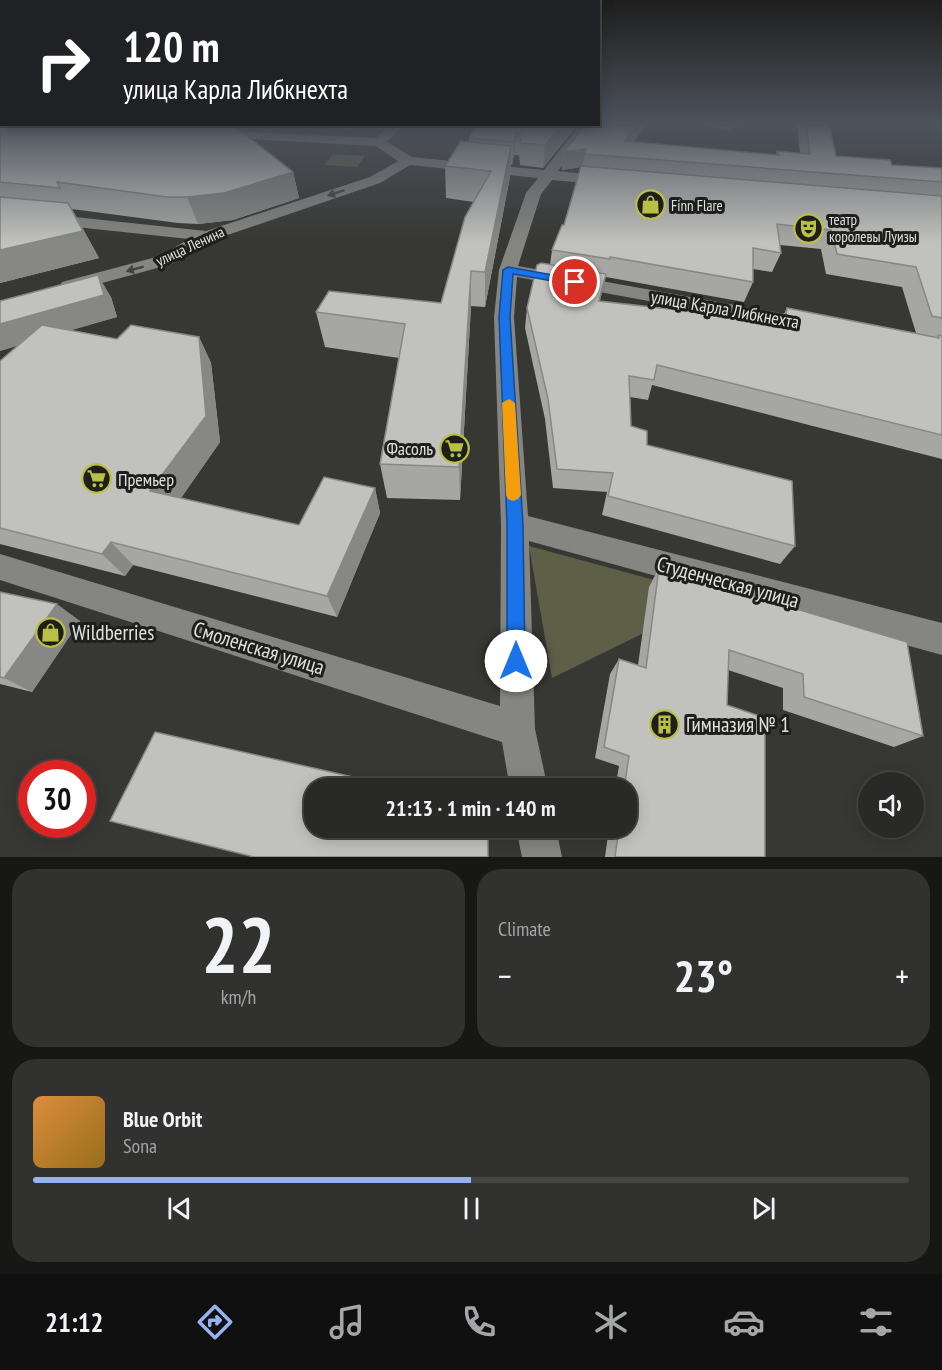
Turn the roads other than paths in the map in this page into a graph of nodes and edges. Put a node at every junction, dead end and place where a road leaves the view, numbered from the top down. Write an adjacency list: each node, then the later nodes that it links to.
1 (403, 163): 7 (street, улица Ленина, one-way to 7)
2 (434, 163): 4 (street)
3 (557, 163): 4 (street)
4 (547, 176): 5 (street); 8 (street)
5 (626, 182)
6 (0, 214): 7 (street)
7 (207, 236): 9 (street, улица Ленина, one-way to 9)
8 (508, 270): 10 (street, улица Карла Либкнехта); 11 (street)
9 (55, 290)
10 (837, 329)
11 (515, 525): 13 (street, Студенческая улица); 14 (street)
12 (0, 567): 14 (street, Смоленская улица)
13 (942, 639)
14 (517, 729): 15 (street)
15 (527, 778)
16 (538, 838): 17 (street)
17 (542, 857)

